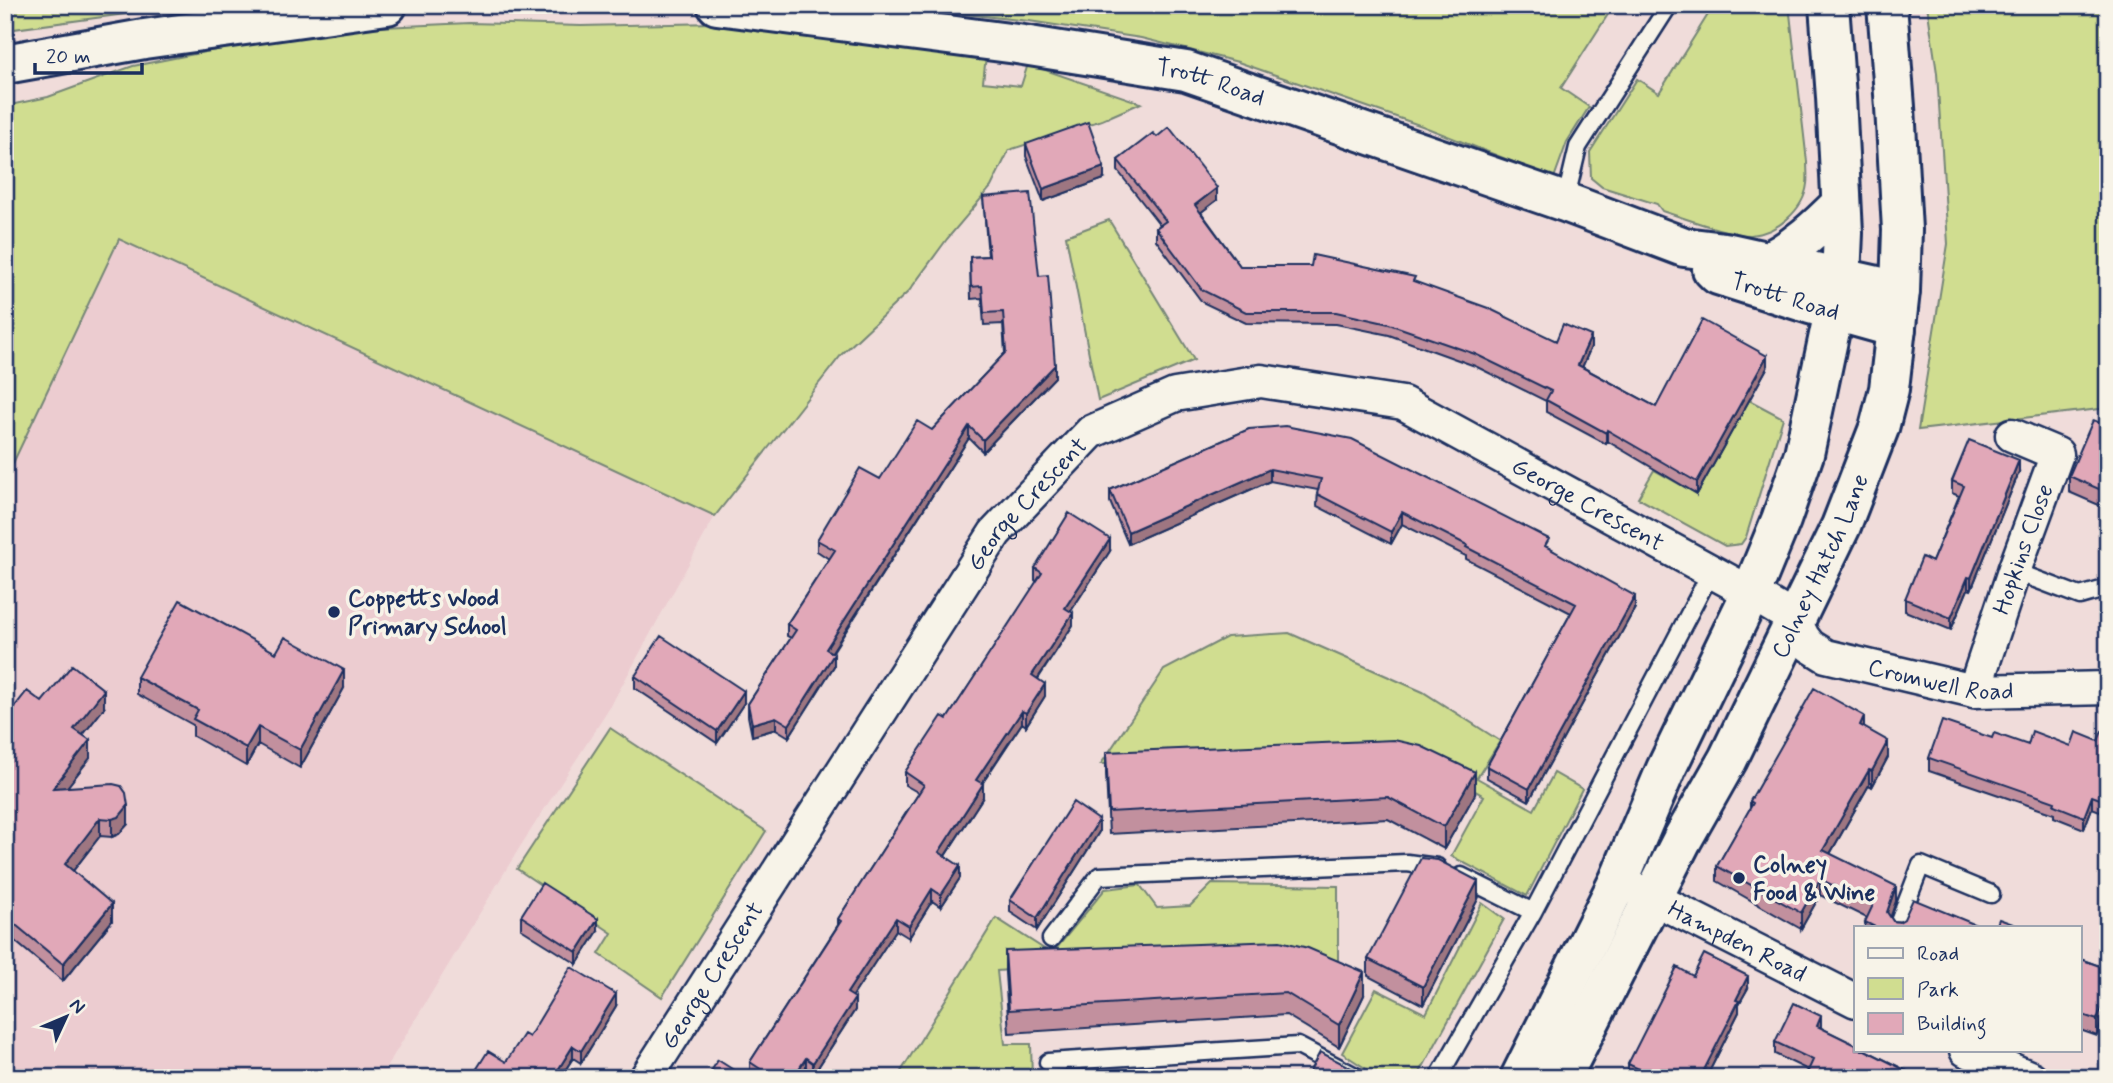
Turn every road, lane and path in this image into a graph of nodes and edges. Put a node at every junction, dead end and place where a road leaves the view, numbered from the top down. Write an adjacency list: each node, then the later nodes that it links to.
1 (387, 5): 6 (main road)
2 (717, 5): 7 (main road, Trott Road)
3 (1669, 5): 7 (lane)
4 (1829, 5): 8 (main road, Colney Hatch Lane)
5 (1887, 5): 12 (main road, Colney Hatch Lane)
6 (5, 64)
7 (1565, 202): 9 (main road, Trott Road)
8 (1841, 204): 10 (main road); 11 (main road, Colney Hatch Lane)
9 (1684, 247): 10 (main road, Trott Road); 11 (main road, Trott Road)
10 (1767, 262): 11 (main road, Trott Road)
11 (1838, 294): 12 (main road, Trott Road); 17 (main road, Colney Hatch Lane)
12 (1898, 309): 18 (main road, Colney Hatch Lane)
13 (2012, 435): 14 (street, Hopkins Close)
14 (2014, 571): 16 (lane); 20 (street, Hopkins Close)
15 (1711, 572): 17 (street, George Crescent); 24 (lane); 30 (street, George Crescent)
16 (2108, 588)
17 (1751, 593): 18 (street, George Crescent); 21 (main road, Colney Hatch Lane)
18 (1794, 619): 20 (street, Cromwell Road); 23 (main road, Colney Hatch Lane)
19 (2108, 688): 20 (street, Cromwell Road)
20 (1974, 691)
21 (1619, 880): 23 (street, Hampden Road); 33 (main road, Colney Hatch Lane)
22 (1991, 894): 25 (lane)
23 (1653, 898): 27 (street, Hampden Road); 34 (main road, Colney Hatch Lane)
24 (1533, 912): 26 (lane); 32 (lane)
25 (1897, 926)
26 (1051, 939)
27 (1854, 1000)
28 (1971, 1052): 35 (street)
29 (1048, 1062): 31 (lane)
30 (646, 1078)
31 (1359, 1078)
32 (1438, 1078)
33 (1520, 1078)
34 (1561, 1078)
35 (2031, 1078)

